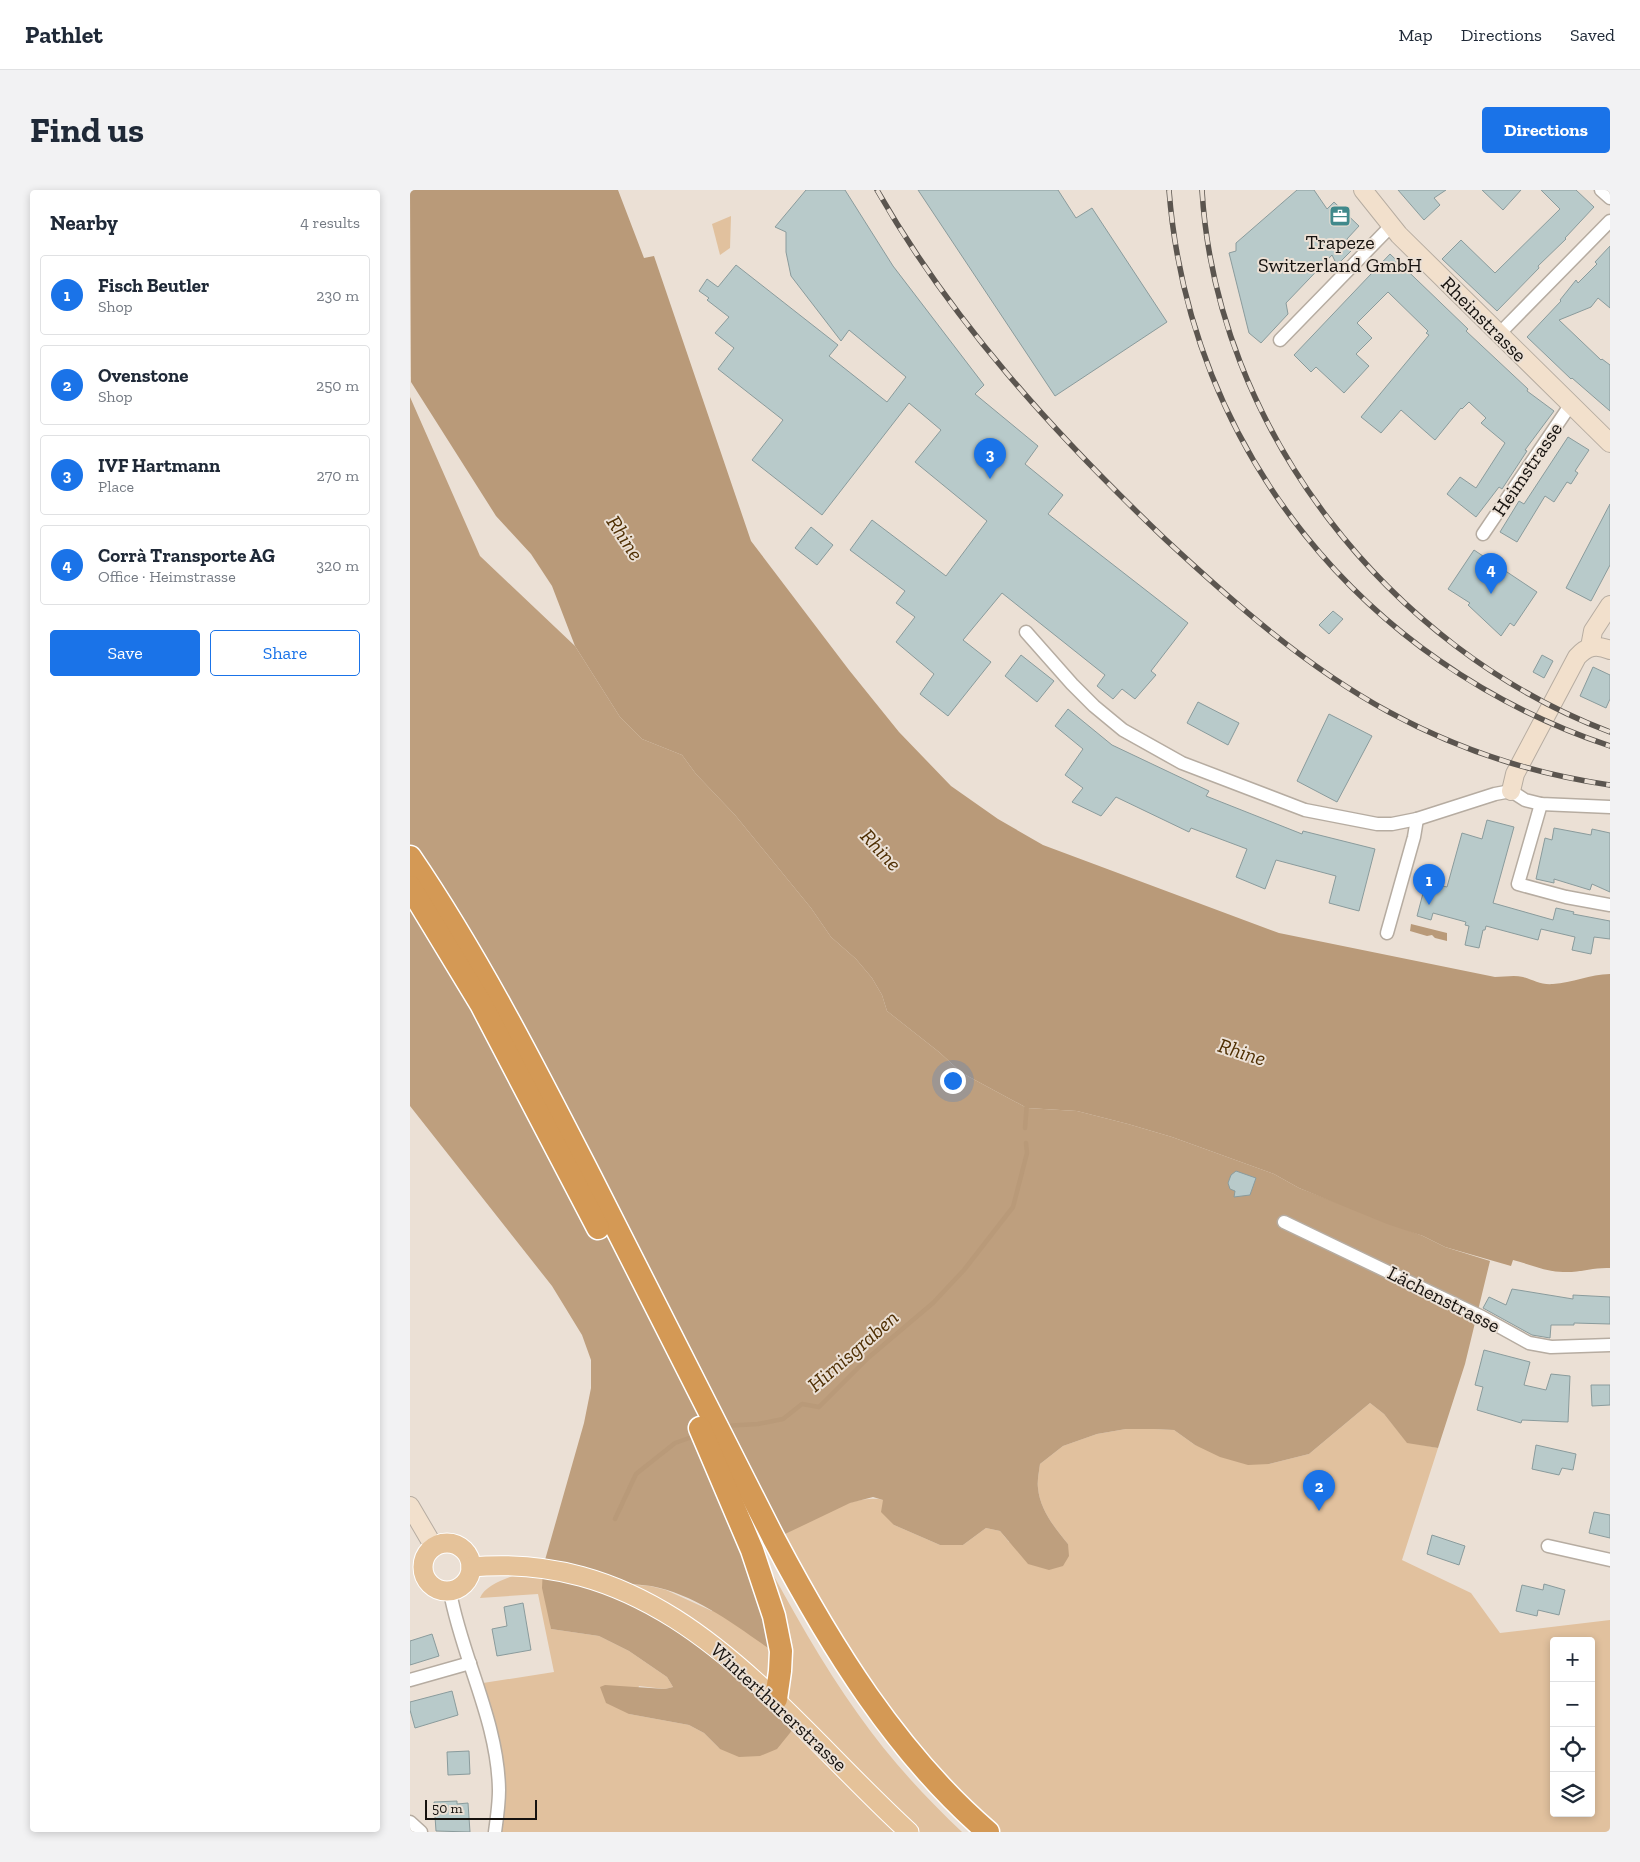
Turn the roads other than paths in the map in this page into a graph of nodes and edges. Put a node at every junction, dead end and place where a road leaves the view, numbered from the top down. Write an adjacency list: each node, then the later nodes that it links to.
1 (1363, 190): 5 (street, Rheinstrasse)
2 (1601, 190): 3 (street)
3 (1610, 198)
4 (1610, 221): 6 (street)
5 (1391, 226): 6 (street, Rheinstrasse); 7 (street)
6 (1499, 334): 8 (street, Rheinstrasse)
7 (1280, 340)
8 (1570, 404): 9 (street, Rheinstrasse); 10 (street, Heimstrasse)
9 (1610, 443)
10 (1483, 534)
11 (1610, 605): 13 (street)
12 (1026, 632): 18 (street)
13 (1590, 647): 14 (street); 15 (street)
14 (1610, 650)
15 (1511, 791): 16 (street); 18 (street)
16 (1542, 804): 17 (street); 21 (street)
17 (1610, 807)
18 (1417, 819): 22 (street)
19 (410, 857): 25 (highway)
20 (410, 887): 25 (highway)
21 (1610, 904)
22 (1387, 933)
23 (1284, 1222): 24 (street, Lächenstrasse)
24 (1610, 1345)
25 (687, 1385): 26 (highway); 26 (highway)
26 (732, 1482): 36 (highway); 41 (highway); 42 (highway)
27 (410, 1506): 29 (street)
28 (1548, 1546): 30 (street)
29 (434, 1547): 31 (main road); 32 (main road)
30 (1610, 1560)
31 (471, 1567): 33 (main road); 36 (main road, Winterthurerstrasse)
32 (417, 1578): 33 (main road)
33 (450, 1592): 34 (street)
34 (470, 1663): 35 (street); 39 (street)
35 (410, 1680)
36 (776, 1699): 40 (main road, Winterthurerstrasse)
37 (410, 1822): 38 (street)
38 (421, 1832)
39 (495, 1832)
40 (909, 1832)
41 (969, 1832)
42 (988, 1832)

